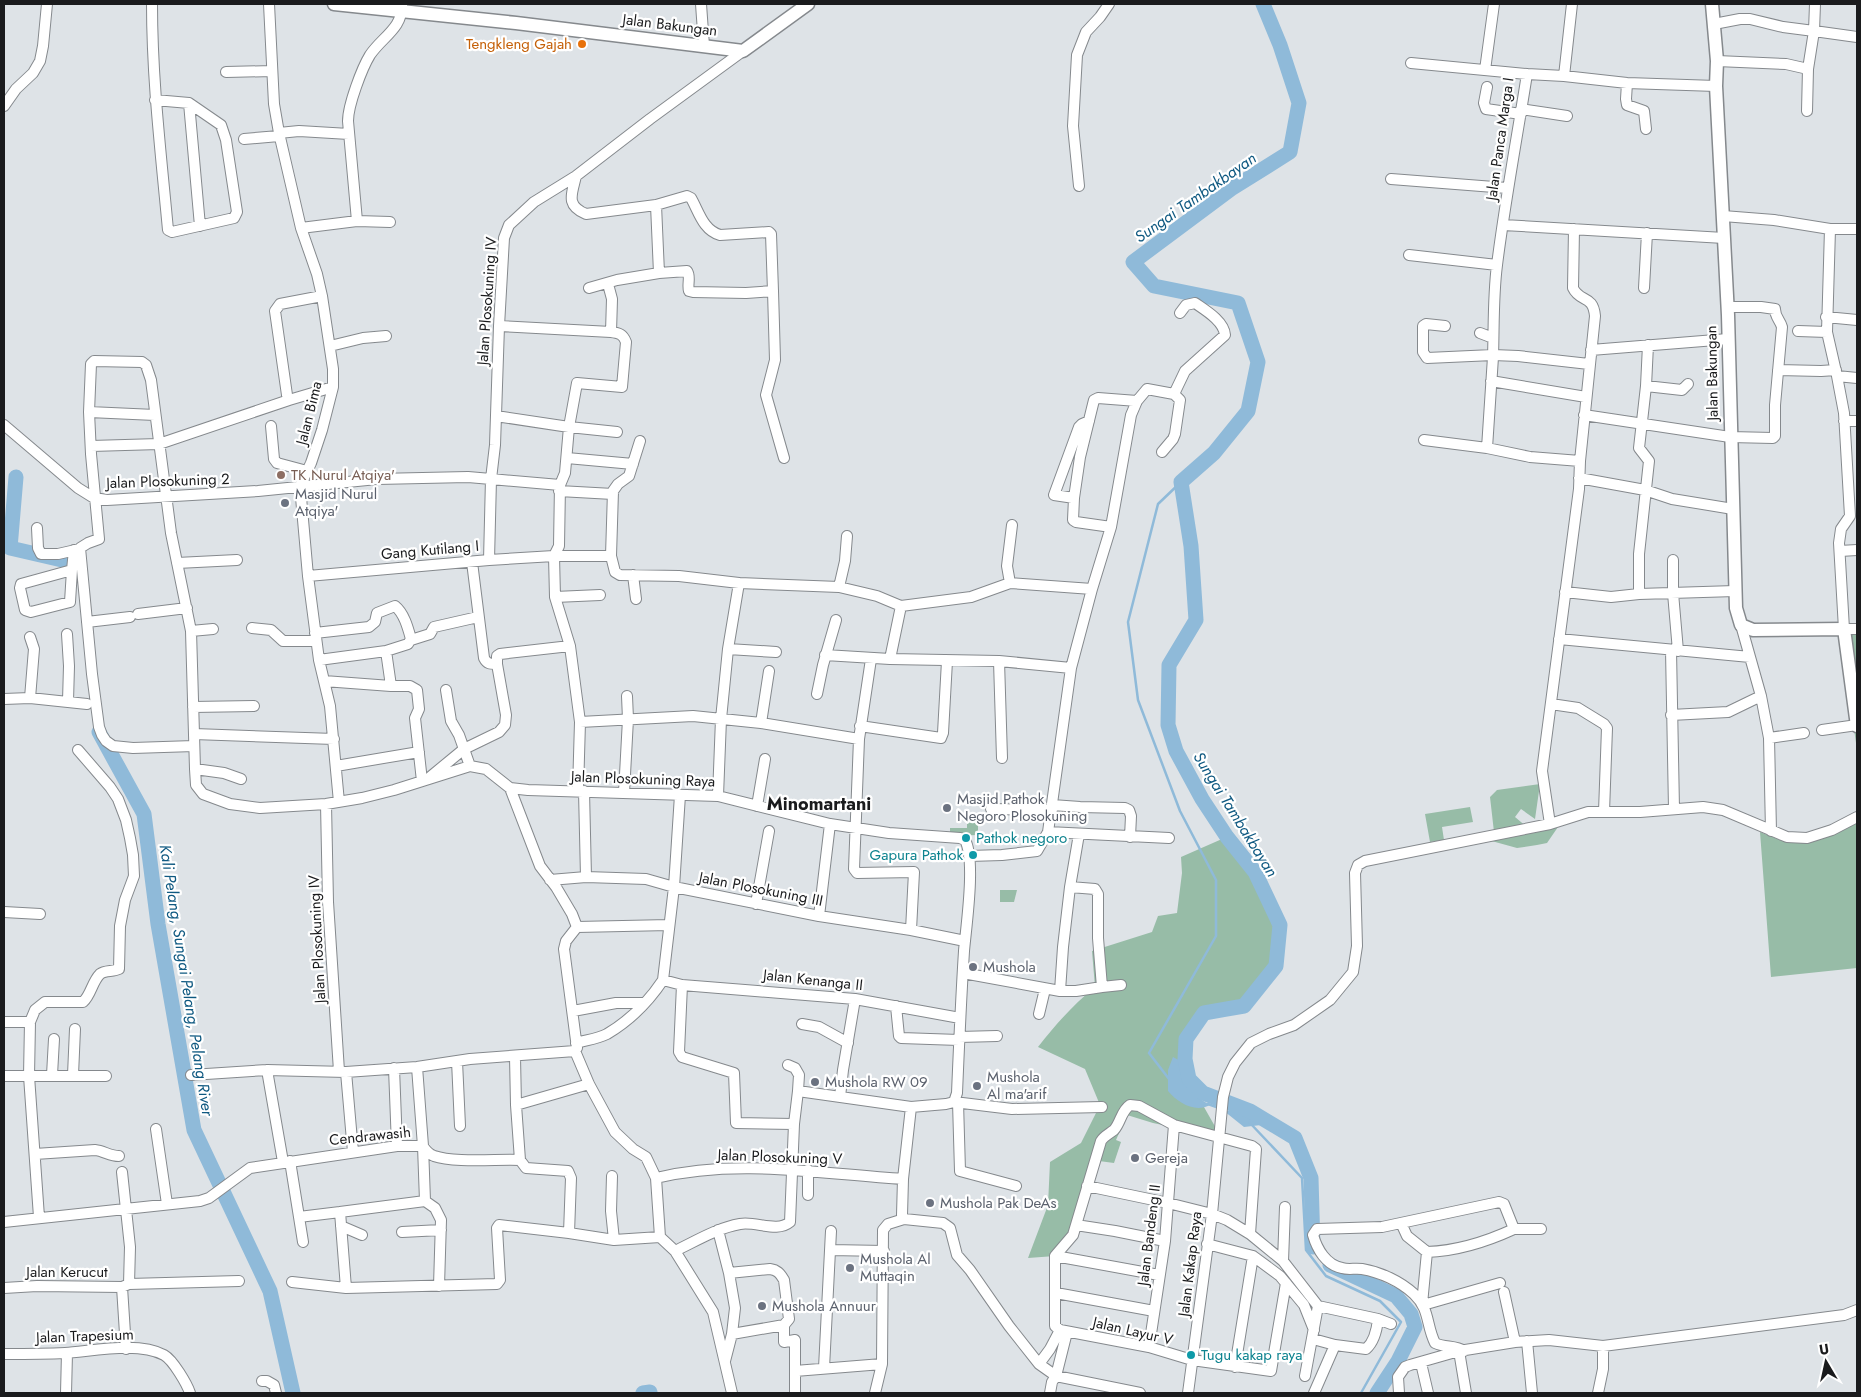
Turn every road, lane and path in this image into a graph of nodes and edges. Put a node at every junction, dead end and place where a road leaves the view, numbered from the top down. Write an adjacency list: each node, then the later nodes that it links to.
1 (47, 4): 33 (street)
2 (152, 4): 31 (street)
3 (269, 4): 25 (street, Jalan Bima)
4 (334, 4): 12 (main road, Jalan Bakungan)
5 (701, 4): 16 (street)
6 (808, 4): 18 (main road)
7 (1109, 4): 43 (street)
8 (1494, 4): 23 (street, Jalan Panca Marga I)
9 (1572, 4): 27 (street)
10 (1712, 4): 13 (main road, Jalan Bakungan)
11 (1815, 4): 14 (street)
12 (402, 7): 16 (main road, Jalan Bakungan); 38 (street)
13 (1714, 24): 14 (street); 19 (main road, Jalan Bakungan)
14 (1814, 31): 15 (street); 22 (street)
15 (1857, 36)
16 (704, 46): 17 (main road, Jalan Bakungan)
17 (718, 48): 18 (main road, Jalan Bakungan); 21 (street)
18 (743, 51): 21 (street, Jalan Plosokuning IV)
19 (1717, 61): 22 (street); 29 (main road, Jalan Bakungan)
20 (1411, 63): 23 (street)
21 (723, 64): 41 (street, Jalan Plosokuning IV)
22 (1808, 69): 35 (street)
23 (1485, 70): 26 (street, Jalan Panca Marga I)
24 (226, 72): 25 (street)
25 (272, 72): 39 (street, Jalan Bima)
26 (1527, 74): 27 (street); 34 (street, Jalan Panca Marga I)
27 (1564, 76): 28 (street)
28 (1627, 83): 29 (street); 37 (street)
29 (1716, 86): 46 (main road, Jalan Bakungan)
30 (1487, 87): 34 (street)
31 (155, 100): 32 (street); 50 (street)
32 (189, 103): 50 (street); 50 (street)
33 (4, 106)
34 (1521, 111): 36 (street); 44 (street, Jalan Panca Marga I)
35 (1807, 111)
36 (1567, 116)
37 (1646, 130)
38 (349, 134): 39 (street); 47 (street)
39 (279, 135): 40 (street); 51 (street, Jalan Bima)
40 (244, 139)
41 (576, 176): 45 (street); 69 (street, Jalan Plosokuning IV)
42 (1391, 178): 44 (street)
43 (1079, 186)
44 (1507, 188): 49 (street, Jalan Panca Marga I)
45 (656, 205): 59 (street); 63 (street)
46 (1723, 216): 53 (street); 56 (main road, Jalan Bakungan)
47 (357, 221): 48 (street); 51 (street)
48 (390, 222)
49 (1503, 225): 52 (street); 58 (street, Jalan Panca Marga I)
50 (200, 226)
51 (301, 228): 64 (street, Jalan Bima)
52 (1574, 229): 55 (street); 80 (street)
53 (1830, 229): 54 (street); 67 (street)
54 (1857, 229)
55 (1647, 233): 56 (street); 62 (street)
56 (1724, 238): 65 (main road, Jalan Bakungan)
57 (1409, 256): 58 (street)
58 (1497, 265): 76 (street, Jalan Panca Marga I)
59 (659, 273): 60 (street); 63 (street)
60 (608, 284): 61 (street); 72 (street)
61 (589, 288)
62 (1644, 288)
63 (773, 291): 114 (street)
64 (322, 296): 79 (street, Jalan Bima); 90 (street)
65 (1727, 306): 77 (main road, Jalan Bakungan); 83 (street)
66 (1180, 313): 91 (street)
67 (1826, 316): 68 (street); 73 (street)
68 (1857, 320)
69 (499, 326): 72 (street); 97 (street, Jalan Plosokuning IV)
70 (1444, 326): 81 (street)
71 (1798, 331): 73 (street)
72 (611, 332): 104 (street)
73 (1827, 332): 84 (street)
74 (1480, 333): 76 (street)
75 (386, 336): 79 (street)
76 (1493, 338): 81 (street, Jalan Panca Marga I)
77 (1728, 339): 78 (street); 106 (main road, Jalan Bakungan)
78 (1648, 345): 80 (street); 88 (street)
79 (330, 346): 89 (street, Jalan Bima)
80 (1591, 350): 82 (street)
81 (1493, 355): 82 (street); 86 (street, Jalan Panca Marga I)
82 (1589, 364): 92 (street)
83 (1778, 370): 84 (street); 106 (street)
84 (1837, 373): 85 (street); 100 (street)
85 (1857, 378)
86 (1491, 381): 92 (street); 111 (street, Jalan Panca Marga I)
87 (1688, 384): 88 (street)
88 (1646, 386): 101 (street)
89 (333, 387): 109 (street); 117 (street, Jalan Bima)
90 (287, 394)
91 (1174, 394): 93 (street); 112 (street)
92 (1586, 397): 95 (street)
93 (1137, 401): 99 (street); 129 (street)
94 (89, 412): 96 (street); 96 (street); 110 (street)
95 (1584, 414): 101 (street); 115 (street)
96 (155, 416): 109 (street)
97 (496, 416): 104 (street); 119 (street, Jalan Plosokuning IV)
98 (1857, 420): 100 (street)
99 (1089, 421): 126 (street); 126 (street)
100 (1844, 421): 134 (street)
101 (1642, 423): 106 (street); 122 (street)
102 (4, 425): 124 (street, Jalan Plosokuning 2)
103 (271, 426): 117 (street)
104 (569, 427): 105 (street); 113 (street)
105 (617, 432)
106 (1730, 437): 127 (main road, Jalan Bakungan)
107 (1424, 440): 111 (street)
108 (640, 441): 116 (street)
109 (159, 444): 110 (street); 125 (street)
110 (91, 446): 124 (street)
111 (1487, 448): 115 (street)
112 (1162, 452)
113 (567, 458): 116 (street); 121 (street)
114 (784, 458)
115 (1580, 461): 118 (street)
116 (633, 464): 123 (street)
117 (307, 472): 120 (street, Jalan Bima)
118 (1579, 478): 122 (street); 150 (street)
119 (491, 479): 120 (street); 121 (street); 138 (street, Jalan Plosokuning IV)
120 (300, 486): 125 (street, Jalan Plosokuning 2); 144 (street)
121 (560, 488): 123 (street); 135 (street)
122 (1645, 490): 127 (street); 152 (street)
123 (613, 494): 136 (street)
124 (94, 498): 125 (street, Jalan Plosokuning 2); 132 (street)
125 (166, 498): 141 (street)
126 (1074, 498): 129 (street)
127 (1733, 509): 149 (main road, Jalan Bakungan)
128 (1012, 525): 146 (street)
129 (1111, 527): 148 (street)
130 (38, 528): 132 (street)
131 (846, 536): 147 (street)
132 (77, 549): 142 (street); 160 (street)
133 (1857, 550): 134 (street)
134 (1840, 551): 164 (street)
135 (554, 556): 136 (street, Gang Kutilang I); 138 (street, Gang Kutilang I); 154 (street)
136 (611, 556): 143 (street)
137 (237, 560): 141 (street)
138 (489, 560): 140 (street, Gang Kutilang I)
139 (1673, 560): 151 (street)
140 (472, 562): 144 (street, Gang Kutilang I); 158 (street)
141 (177, 563): 157 (street)
142 (72, 570): 142 (street)
143 (633, 575): 145 (street); 155 (street)
144 (308, 576): 169 (street)
145 (739, 583): 147 (street); 173 (street)
146 (1010, 583): 148 (street); 156 (street)
147 (839, 587): 156 (street)
148 (1092, 589): 185 (street)
149 (1735, 591): 151 (street); 161 (main road, Jalan Bakungan)
150 (1565, 592): 152 (street); 170 (street)
151 (1673, 593): 152 (street); 174 (street)
152 (1638, 594)
153 (600, 595): 154 (street)
154 (555, 597): 172 (street)
155 (636, 599)
156 (901, 606): 180 (street)
157 (188, 608): 160 (street); 166 (street)
158 (478, 617): 171 (street); 184 (street)
159 (836, 620): 177 (street)
160 (87, 622): 213 (street)
161 (1741, 625): 164 (main road); 178 (street)
162 (252, 628): 169 (street)
163 (213, 629): 166 (street)
164 (1844, 629): 165 (street); 205 (main road)
165 (1857, 629)
166 (191, 631): 199 (street)
167 (67, 634): 195 (street)
168 (30, 637): 193 (street)
169 (316, 637): 171 (street); 181 (street)
170 (1559, 639): 174 (street); 197 (street)
171 (411, 640): 175 (street)
172 (570, 646): 184 (street); 203 (street)
173 (728, 649): 176 (street); 202 (street)
174 (1674, 650): 178 (street); 200 (street)
175 (386, 651): 181 (street); 188 (street)
176 (776, 652)
177 (825, 655): 179 (street); 190 (street)
178 (1750, 657): 192 (street)
179 (871, 659): 180 (street); 206 (street)
180 (890, 659): 182 (street)
181 (319, 660): 187 (street)
182 (947, 661): 183 (street); 206 (street)
183 (999, 661): 185 (street); 217 (street)
184 (497, 664): 215 (street)
185 (1071, 668): 232 (street)
186 (769, 671): 204 (street)
187 (324, 681): 188 (street); 211 (street)
188 (391, 686): 216 (street)
189 (446, 690): 215 (street)
190 (817, 694)
191 (627, 696): 201 (street)
192 (1761, 696): 200 (street); 210 (street)
193 (31, 698): 194 (street); 195 (street)
194 (4, 699)
195 (68, 701): 196 (street)
196 (87, 704)
197 (1551, 704): 235 (street); 238 (street)
198 (254, 706): 199 (street)
199 (193, 707): 209 (street)
200 (1671, 716): 234 (street)
201 (628, 719): 202 (street); 203 (street); 226 (street)
202 (721, 719): 204 (street); 228 (street)
203 (580, 722): 225 (street)
204 (760, 723): 212 (street)
205 (1857, 725): 207 (street)
206 (860, 726): 212 (street)
207 (1822, 730)
208 (1804, 733): 210 (street)
209 (194, 734): 211 (street); 213 (street)
210 (1769, 738): 240 (street)
211 (334, 739): 219 (street)
212 (859, 739): 239 (street)
213 (194, 746): 221 (street)
214 (78, 750): 273 (street)
215 (465, 751): 220 (street); 223 (street)
216 (419, 752): 219 (street); 223 (street)
217 (1002, 758)
218 (765, 759): 231 (street)
219 (336, 766): 229 (street)
220 (470, 766): 223 (street); 224 (street)
221 (195, 769): 222 (street); 230 (street)
222 (242, 779)
223 (424, 780): 229 (street)
224 (510, 788): 225 (street, Jalan Plosokuning Raya); 248 (street)
225 (581, 791): 226 (street, Jalan Plosokuning Raya); 247 (street)
226 (624, 793): 227 (street, Jalan Plosokuning Raya)
227 (680, 794): 228 (street, Jalan Plosokuning Raya); 249 (street)
228 (718, 796): 231 (street, Jalan Plosokuning Raya)
229 (340, 802): 230 (street)
230 (326, 804): 287 (street, Jalan Plosokuning IV)
231 (757, 806): 237 (street, Jalan Plosokuning Raya)
232 (1052, 807): 233 (street); 242 (street); 244 (street)
233 (991, 809)
234 (1674, 809): 235 (street); 240 (street)
235 (1604, 812): 238 (street)
236 (1857, 817): 240 (street)
237 (830, 824): 239 (street, Jalan Plosokuning Raya); 254 (street)
238 (1550, 824): 305 (street, Jalan Kakap Raya)
239 (855, 827): 246 (street, Jalan Plosokuning Raya); 257 (street)
240 (1771, 830)
241 (770, 831): 251 (street)
242 (1048, 832): 243 (street); 246 (street)
243 (1079, 834): 244 (street); 250 (street)
244 (1130, 837): 245 (street)
245 (1169, 838)
246 (969, 856): 258 (street)
247 (586, 877): 248 (street, Jalan Plosokuning III); 249 (street, Jalan Plosokuning III)
248 (550, 880): 256 (street)
249 (674, 887): 251 (street, Jalan Plosokuning III); 255 (street)
250 (1070, 887): 263 (street); 265 (street)
251 (756, 904): 254 (street, Jalan Plosokuning III)
252 (4, 912): 253 (street)
253 (40, 914)
254 (819, 916): 257 (street, Jalan Plosokuning III)
255 (669, 925): 256 (street); 260 (street)
256 (577, 927): 269 (street)
257 (911, 930): 258 (street, Jalan Plosokuning III)
258 (965, 941): 259 (street)
259 (963, 972): 264 (street); 271 (street)
260 (663, 980): 261 (street, Jalan Kenanga II); 267 (street)
261 (682, 984): 266 (street, Jalan Kenanga II); 301 (street)
262 (1121, 985): 263 (street)
263 (1102, 987): 265 (street)
264 (1045, 989): 265 (street); 270 (street)
265 (1060, 991)
266 (855, 999): 268 (street, Jalan Kenanga II); 279 (street)
267 (644, 1003): 269 (street); 280 (street)
268 (896, 1006): 271 (street, Jalan Kenanga II); 277 (street)
269 (573, 1011): 280 (street)
270 (1040, 1014)
271 (960, 1018): 277 (street)
272 (4, 1022): 273 (street)
273 (30, 1022): 292 (street)
274 (802, 1024): 279 (street)
275 (74, 1028): 289 (street)
276 (997, 1036): 277 (street)
277 (959, 1038): 297 (street)
278 (54, 1039): 288 (street)
279 (848, 1043): 296 (street)
280 (577, 1048): 281 (street); 294 (street)
281 (515, 1057): 282 (street); 298 (street)
282 (457, 1061): 284 (street); 303 (street)
283 (788, 1065): 295 (street)
284 (417, 1067): 285 (street); 307 (street)
285 (394, 1068): 287 (street); 306 (street)
286 (267, 1070): 287 (street); 290 (street); 312 (street)
287 (343, 1072): 308 (street, Jalan Plosokuning IV)
288 (52, 1075): 289 (street); 292 (street)
289 (73, 1075): 293 (street)
290 (191, 1075)
291 (4, 1076): 292 (street)
292 (29, 1076): 309 (street)
293 (106, 1076)
294 (589, 1084): 298 (street); 317 (street)
295 (798, 1091): 296 (street); 301 (street)
296 (840, 1097): 299 (street)
297 (956, 1102): 299 (street); 300 (street); 319 (street)
298 (516, 1105): 311 (street)
299 (911, 1107): 318 (street)
300 (1102, 1107)
301 (794, 1124): 313 (street)
302 (1174, 1125): 305 (street); 320 (street); 323 (street, Jalan Bandeng II)
303 (460, 1126)
304 (156, 1129): 324 (street)
305 (1218, 1138): 328 (street, Jalan Kakap Raya); 343 (street)
306 (397, 1146): 307 (street, Cendrawasih); 308 (street, Cendrawasih)
307 (423, 1146): 311 (street, Cendrawasih); 322 (street)
308 (353, 1152): 312 (street, Cendrawasih)
309 (35, 1154): 310 (street); 329 (street)
310 (119, 1156)
311 (520, 1160): 342 (street, Cendrawasih)
312 (287, 1161): 324 (street, Cendrawasih); 330 (street)
313 (791, 1170): 314 (street, Jalan Plosokuning V); 317 (street, Jalan Plosokuning V); 339 (street)
314 (808, 1170): 318 (street, Jalan Plosokuning V); 321 (street)
315 (122, 1172): 326 (street)
316 (612, 1176): 346 (street)
317 (656, 1178): 345 (street)
318 (904, 1179): 331 (street)
319 (1016, 1186)
320 (1087, 1186): 323 (street); 334 (street)
321 (808, 1195)
322 (425, 1201): 327 (street); 338 (street)
323 (1168, 1203): 328 (street); 347 (street, Jalan Bandeng II)
324 (167, 1204): 326 (street)
325 (1285, 1207): 356 (street)
326 (125, 1210): 329 (street); 362 (street)
327 (340, 1212): 330 (street); 335 (street)
328 (1212, 1214): 343 (street); 349 (street, Jalan Kakap Raya)
329 (39, 1217): 332 (street)
330 (300, 1217): 348 (street)
331 (904, 1219): 352 (street); 390 (street)
332 (4, 1222)
333 (1401, 1223): 336 (street); 353 (street); 367 (street)
334 (1076, 1225): 347 (street); 354 (street)
335 (341, 1226): 344 (street); 365 (street)
336 (1514, 1229): 337 (street); 353 (street)
337 (1541, 1229)
338 (441, 1230): 341 (street); 363 (street)
339 (718, 1230): 351 (street); 357 (street)
340 (831, 1231): 350 (street)
341 (402, 1232)
342 (570, 1233): 346 (street); 363 (street)
343 (1250, 1234): 356 (street)
344 (362, 1235)
345 (660, 1238): 346 (street); 351 (street)
346 (614, 1240)
347 (1165, 1241): 358 (street, Jalan Bandeng II)
348 (303, 1242)
349 (1207, 1244): 355 (street); 386 (street, Jalan Kakap Raya)
350 (830, 1250): 352 (street); 392 (street)
351 (675, 1251): 387 (street)
352 (884, 1251): 389 (street)
353 (1427, 1252): 367 (street)
354 (1055, 1256): 358 (street); 366 (street)
355 (1253, 1256): 361 (street); 391 (street)
356 (1283, 1261): 368 (street)
357 (729, 1273): 373 (street); 375 (street)
358 (1159, 1275): 370 (street, Jalan Bandeng II)
359 (239, 1281): 362 (street, Jalan Kerucut)
360 (292, 1282): 365 (street)
361 (1286, 1283): 376 (street); 391 (street, Jalan Layur V)
362 (126, 1286): 364 (street, Jalan Kerucut); 382 (street)
363 (439, 1286): 365 (street)
364 (4, 1288)
365 (346, 1288)
366 (1056, 1293): 370 (street); 374 (street)
367 (1423, 1304): 378 (street); 383 (street)
368 (1318, 1306): 371 (street); 376 (street)
369 (1857, 1310): 380 (street)
370 (1154, 1311): 381 (street, Jalan Bandeng II)
371 (1378, 1319): 372 (street); 379 (street)
372 (1391, 1324)
373 (784, 1325): 375 (street); 393 (street)
374 (1064, 1331): 381 (street, Jalan Layur V); 390 (street); 394 (street)
375 (732, 1334): 387 (street)
376 (1313, 1334): 379 (street); 395 (street)
377 (1526, 1340): 378 (street); 380 (street); 410 (street)
378 (1515, 1342): 383 (street)
379 (1335, 1345): 406 (street)
380 (1603, 1346): 411 (street)
381 (1149, 1348): 386 (street, Jalan Layur V)
382 (126, 1349): 384 (street, Jalan Trapesium); 398 (street, Jalan Trapesium)
383 (1462, 1351): 388 (street); 409 (street)
384 (67, 1352): 385 (street, Jalan Trapesium); 397 (street)
385 (4, 1354)
386 (1192, 1360): 391 (street, Jalan Layur V); 405 (street, Jalan Kakap Raya)
387 (725, 1362): 400 (street)
388 (1421, 1363): 407 (street); 408 (street)
389 (882, 1364): 392 (street); 402 (street)
390 (1039, 1364): 394 (street)
391 (1234, 1367)
392 (824, 1368): 393 (street)
393 (795, 1371): 401 (street)
394 (1056, 1376): 403 (street); 404 (street)
395 (1305, 1376)
396 (262, 1381): 399 (street)
397 (66, 1393)
398 (190, 1393)
399 (276, 1393)
400 (732, 1393)
401 (795, 1393)
402 (875, 1393)
403 (1050, 1393)
404 (1140, 1393)
405 (1188, 1393)
406 (1314, 1393)
407 (1399, 1393)
408 (1428, 1393)
409 (1466, 1393)
410 (1532, 1393)
411 (1598, 1393)

